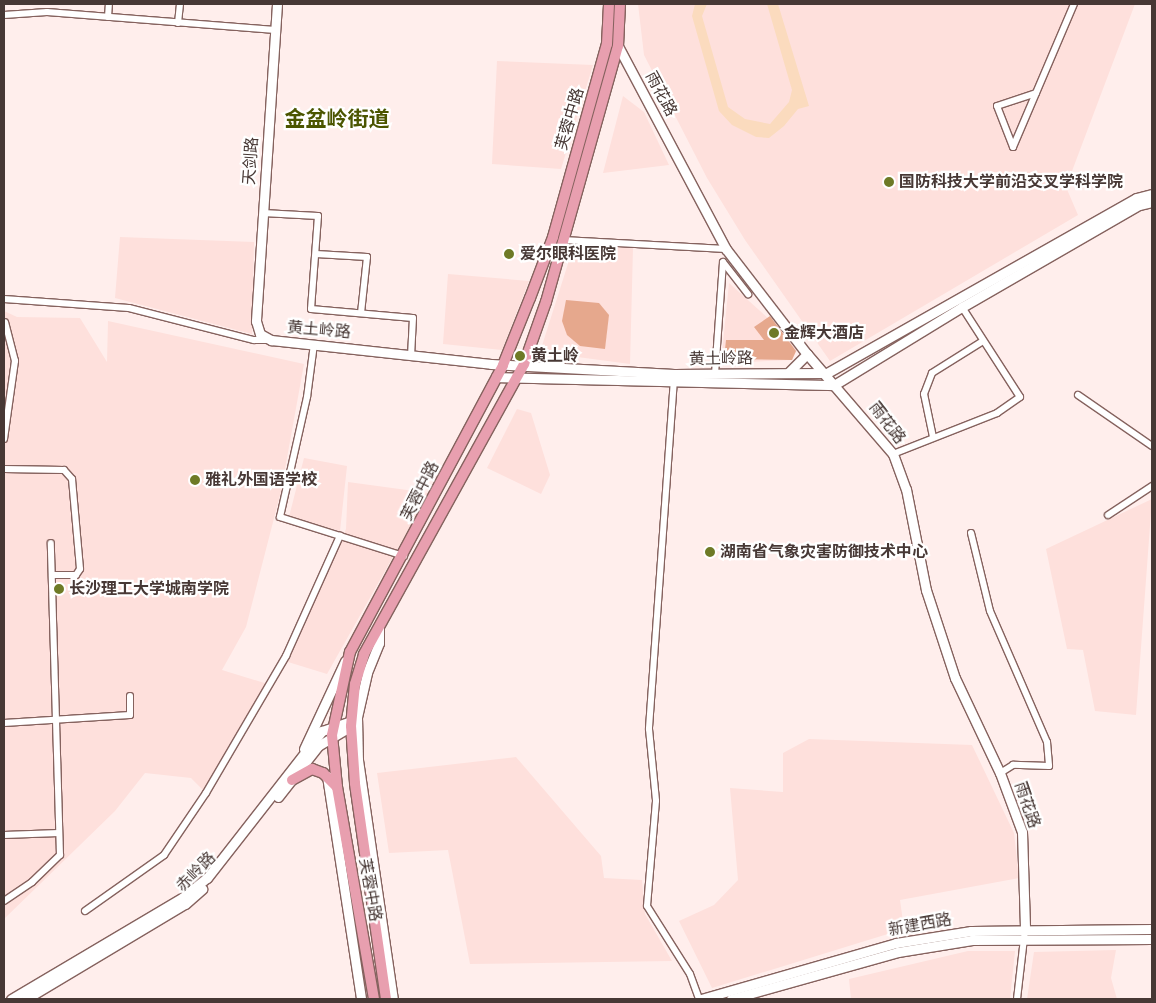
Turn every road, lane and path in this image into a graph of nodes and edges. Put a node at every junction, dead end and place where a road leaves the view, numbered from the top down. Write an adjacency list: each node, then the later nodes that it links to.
1 (109, 4): 9 (street)
2 (180, 4): 11 (street)
3 (277, 4): 12 (street, 天剑路)
4 (603, 4): 10 (main road)
5 (609, 4): 10 (main road, 芙蓉中路)
6 (620, 4): 13 (main road, 芙蓉中路)
7 (1074, 4): 14 (street)
8 (4, 15): 9 (street)
9 (108, 17): 11 (street)
10 (609, 22): 32 (main road, 芙蓉中路)
11 (178, 23): 12 (street)
12 (275, 30): 17 (street, 天剑路)
13 (618, 46): 18 (main road, 芙蓉中路); 19 (street, 雨花路)
14 (1036, 93): 14 (street)
15 (1152, 194): 35 (street, 黄土岭路)
16 (1152, 202): 23 (street)
17 (262, 213): 20 (street); 25 (street, 天剑路)
18 (564, 240): 19 (street); 33 (main road, 芙蓉中路)
19 (726, 249): 31 (street, 雨花路)
20 (316, 254): 24 (street); 24 (street)
21 (748, 294): 36 (street)
22 (4, 299): 27 (street)
23 (962, 307): 28 (street); 40 (street)
24 (362, 314): 30 (street)
25 (256, 321): 27 (street, 黄土岭路)
26 (5, 322): 43 (street)
27 (271, 340): 29 (street, 黄土岭路)
28 (983, 341): 42 (street); 42 (street)
29 (314, 344): 30 (street, 黄土岭路); 50 (street)
30 (412, 353): 32 (street, 黄土岭路)
31 (807, 354): 34 (street); 35 (street, 雨花路)
32 (503, 364): 33 (street, 黄土岭路); 37 (main road, 芙蓉中路)
33 (524, 364): 38 (street, 黄土岭路); 39 (main road, 芙蓉中路)
34 (788, 373): 35 (street, 黄土岭路); 36 (street, 黄土岭路)
35 (827, 373): 40 (street, 雨花路)
36 (715, 374): 38 (street, 黄土岭路)
37 (496, 377): 39 (street, 黄土岭路); 52 (main road, 芙蓉中路)
38 (674, 378): 39 (street, 黄土岭路); 40 (street, 黄土岭路); 79 (street)
39 (516, 379): 54 (main road, 芙蓉中路)
40 (834, 385): 45 (street, 雨花路)
41 (1078, 396): 44 (street)
42 (933, 436): 45 (street)
43 (4, 439)
44 (1152, 446)
45 (893, 454): 62 (street, 雨花路)
46 (4, 469): 53 (street)
47 (1152, 486): 48 (street)
48 (1108, 515)
49 (971, 533): 62 (street)
50 (340, 536): 52 (street); 69 (street)
51 (51, 543): 53 (street)
52 (404, 556): 55 (main road, 芙蓉中路)
53 (52, 575): 57 (street)
54 (379, 627): 59 (main road, 芙蓉中路); 78 (street)
55 (350, 652): 60 (main road, 芙蓉中路); 61 (street, 赤岭路)
56 (130, 696): 57 (street)
57 (56, 719): 58 (street); 66 (street)
58 (4, 723)
59 (351, 723): 60 (street, 赤岭路); 77 (main road, 芙蓉中路)
60 (333, 730): 61 (street, 赤岭路); 64 (street, 赤岭路); 65 (main road, 芙蓉中路)
61 (300, 758): 73 (street, 赤岭路)
62 (1000, 773): 71 (street, 雨花路)
63 (327, 776): 64 (main road); 65 (main road); 75 (street)
64 (292, 780): 74 (street, 赤岭路)
65 (337, 787): 76 (main road, 芙蓉中路)
66 (59, 834): 67 (street); 68 (street)
67 (4, 835)
68 (4, 900)
69 (85, 911)
70 (1152, 930): 71 (street, 新建西路)
71 (1024, 935): 72 (street, 新建西路); 79 (street, 新建西路); 80 (street, 新建西路); 81 (street)
72 (1152, 939)
73 (11, 999)
74 (26, 999)
75 (361, 999)
76 (374, 999)
77 (386, 999)
78 (393, 999)
79 (700, 999)
80 (731, 999)
81 (1017, 999)

